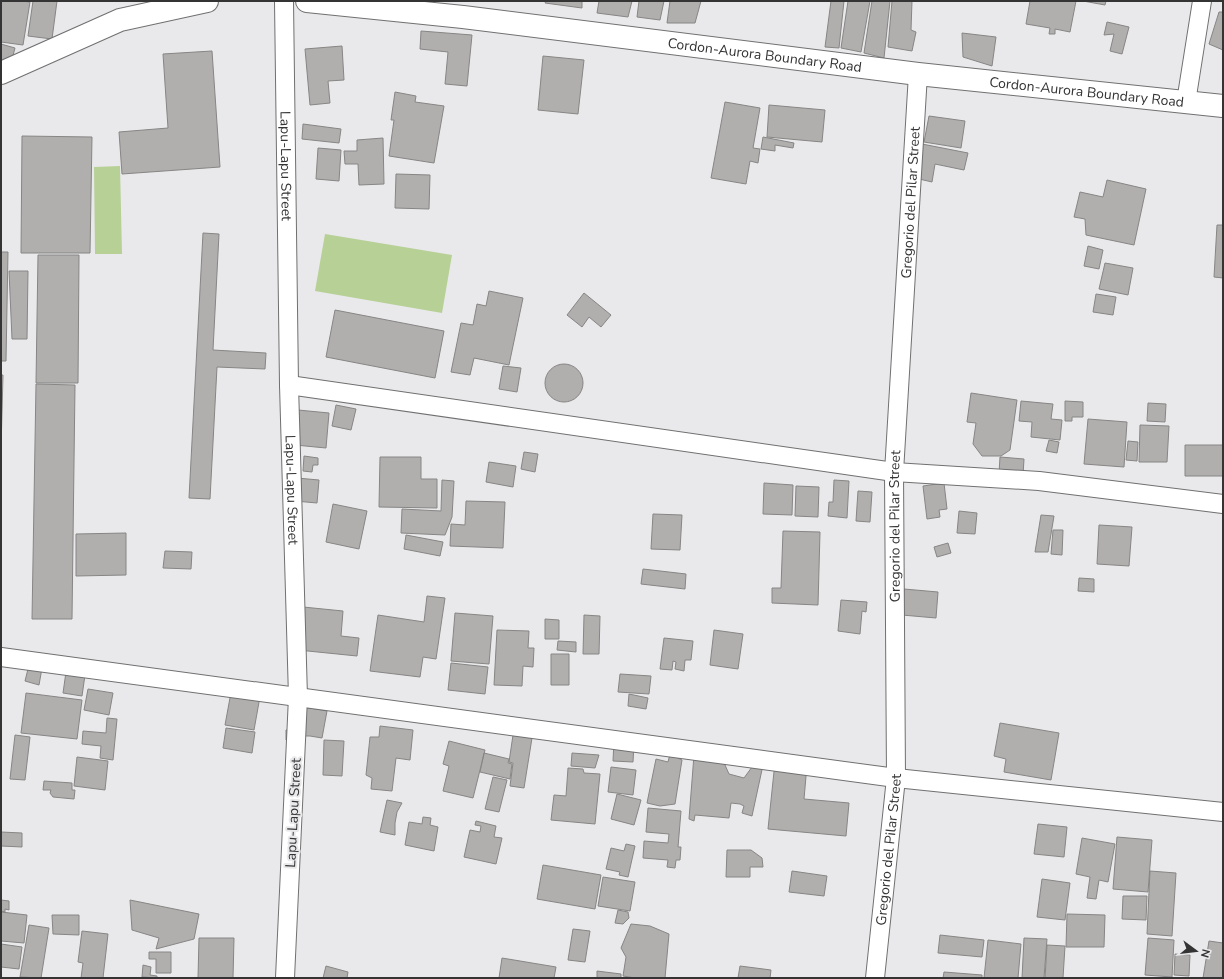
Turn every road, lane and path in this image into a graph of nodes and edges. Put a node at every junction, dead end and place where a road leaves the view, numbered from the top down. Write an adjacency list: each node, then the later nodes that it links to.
1 (207, 1): 5 (main road)
2 (284, 1): 9 (street, Lapu-Lapu Street)
3 (307, 1): 6 (main road, Cordon-Aurora Boundary Road)
4 (1202, 1): 7 (street)
5 (1, 73)
6 (918, 74): 7 (main road, Cordon-Aurora Boundary Road); 10 (street, Gregorio del Pilar Street)
7 (1186, 102): 8 (main road, Cordon-Aurora Boundary Road)
8 (1223, 106)
9 (289, 385): 10 (street); 13 (street, Lapu-Lapu Street)
10 (894, 472): 11 (street); 14 (street, Gregorio del Pilar Street)
11 (1223, 504)
12 (1, 657): 13 (street)
13 (298, 697): 14 (street); 16 (street, Lapu-Lapu Street)
14 (896, 778): 15 (street); 17 (street, Gregorio del Pilar Street)
15 (1223, 812)
16 (285, 978)
17 (875, 978)

